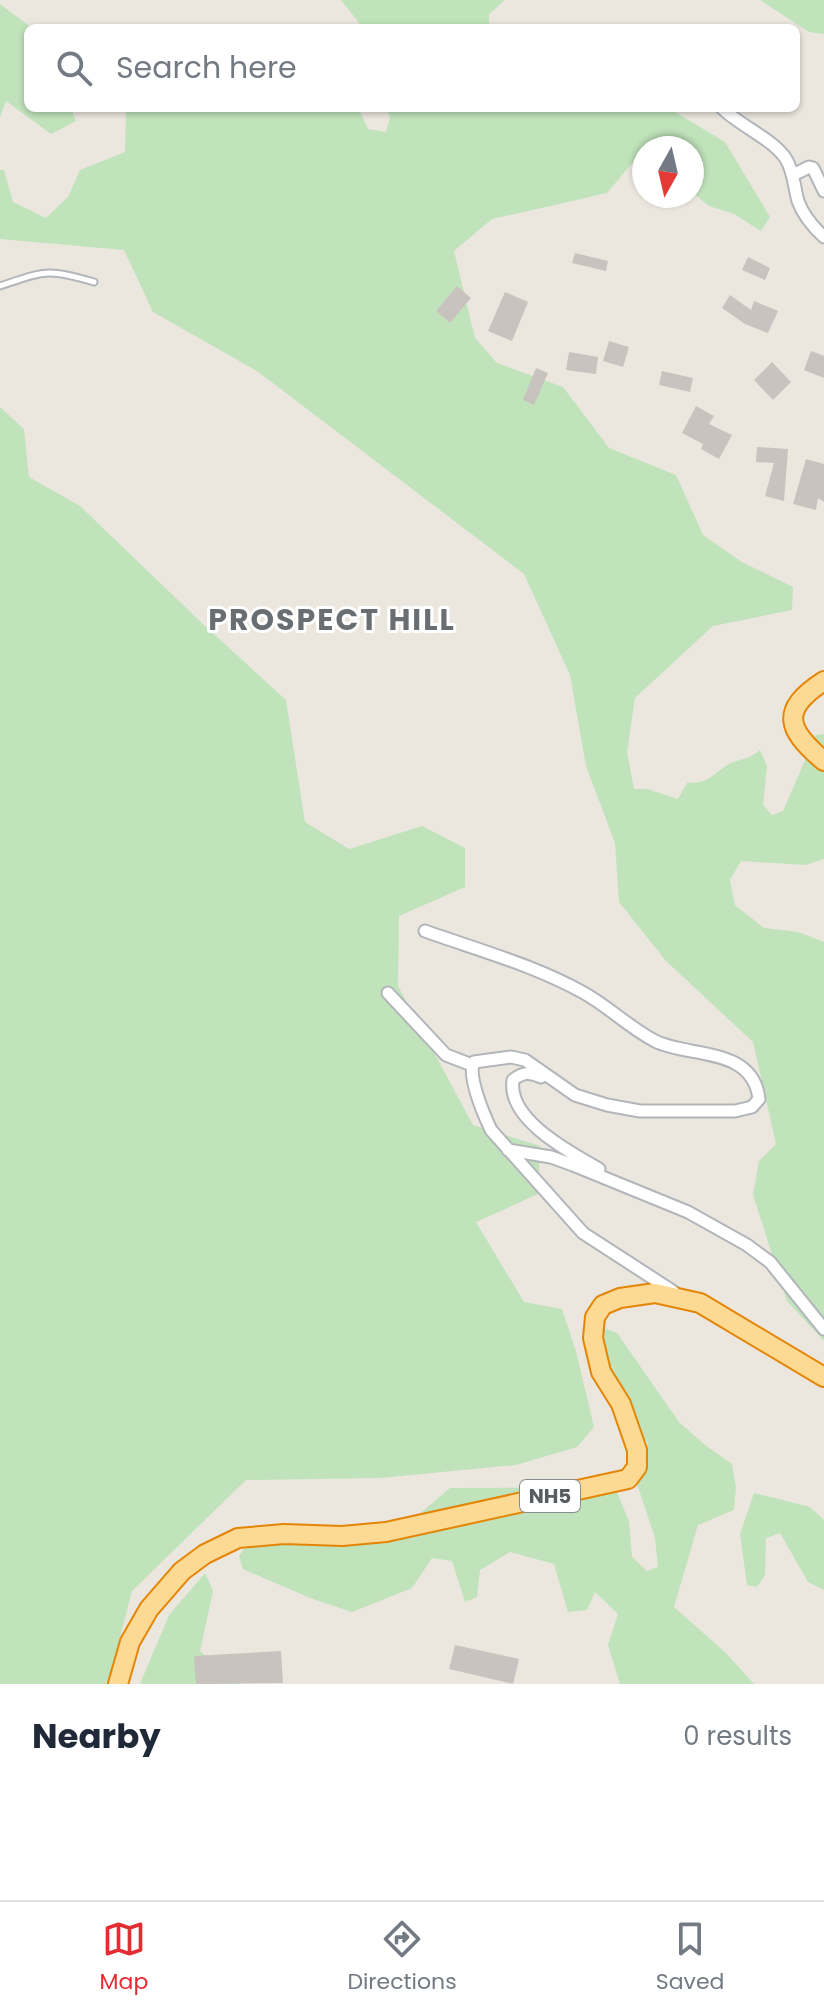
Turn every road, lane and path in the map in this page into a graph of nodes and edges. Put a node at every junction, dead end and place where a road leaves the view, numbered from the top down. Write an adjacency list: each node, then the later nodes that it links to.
1 (726, 112): 2 (street)
2 (793, 175): 3 (street); 4 (street)
3 (824, 191)
4 (824, 237)
5 (94, 282): 6 (lane)
6 (0, 286)
7 (824, 681): 8 (highway)
8 (824, 761)
9 (425, 931): 12 (street)
10 (388, 993): 11 (street)
11 (472, 1065): 12 (street); 13 (street)
12 (558, 1083): 14 (street)
13 (508, 1150): 14 (street); 15 (street)
14 (626, 1187): 16 (street)
15 (685, 1299): 17 (highway, NH5); 18 (highway, NH5)
16 (824, 1329)
17 (824, 1377)
18 (118, 1684)

